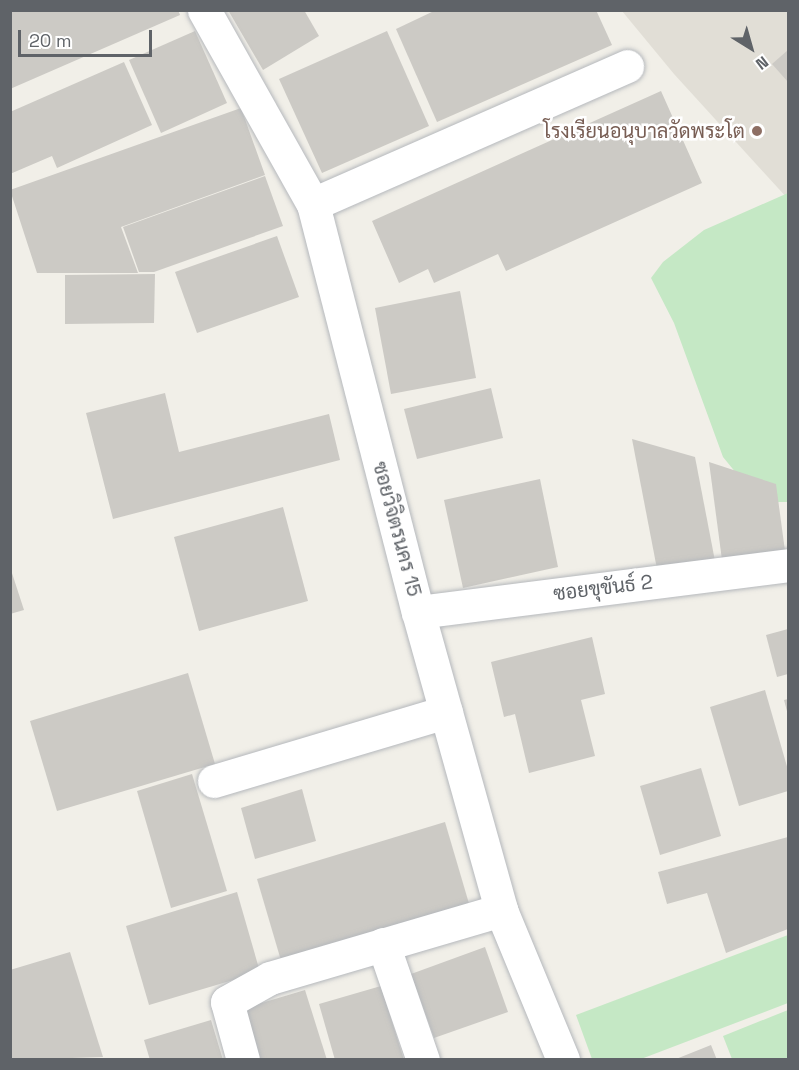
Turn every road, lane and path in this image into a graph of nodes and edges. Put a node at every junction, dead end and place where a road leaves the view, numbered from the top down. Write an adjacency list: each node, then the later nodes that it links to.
1 (204, 10): 3 (street, ซอยวิจิตรนคร 15)
2 (627, 66): 3 (street)
3 (313, 204): 5 (street, ซอยวิจิตรนคร 15)
4 (789, 564): 5 (street, ซอยขุขันธ์ 2)
5 (418, 612): 6 (street, ซอยวิจิตรนคร 15)
6 (446, 712): 7 (street); 8 (street, ซอยวิจิตรนคร 15)
7 (214, 781)
8 (501, 910): 9 (street); 12 (street, ซอยวิจิตรนคร 15)
9 (383, 944): 10 (street); 11 (street)
10 (243, 1059)
11 (423, 1059)
12 (563, 1059)

